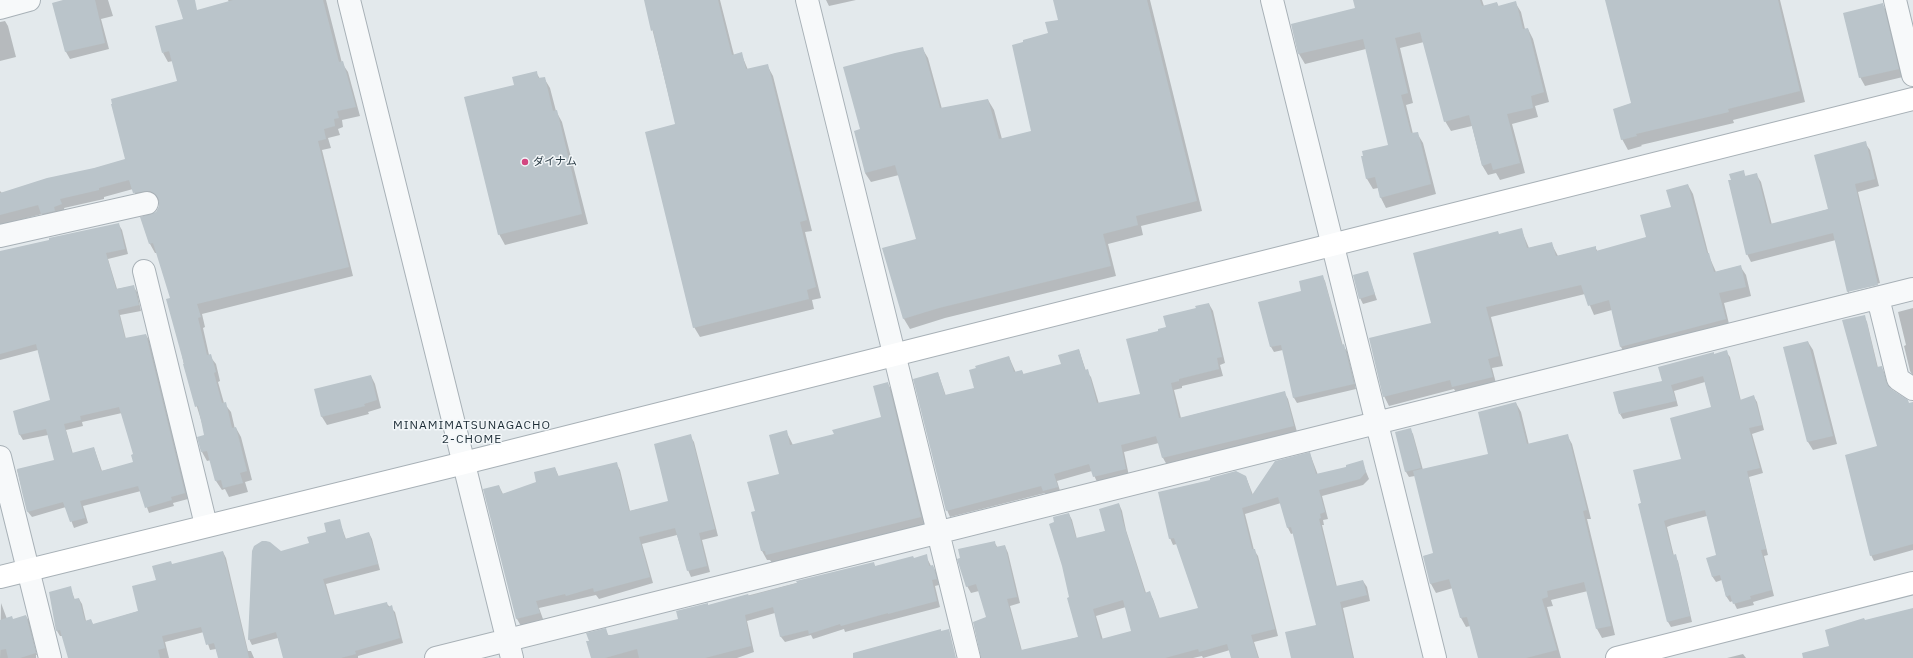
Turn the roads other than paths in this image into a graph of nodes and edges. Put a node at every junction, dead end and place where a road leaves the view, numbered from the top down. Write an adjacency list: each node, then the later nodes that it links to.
1 (29, 0): 6 (street)
2 (349, 0): 19 (street)
3 (806, 0): 15 (street)
4 (1272, 0): 11 (street)
5 (1895, 0): 7 (street)
6 (0, 8)
7 (1913, 75)
8 (1913, 98): 11 (street)
9 (147, 203): 10 (street)
10 (0, 236)
11 (1332, 245): 15 (street); 17 (street)
12 (144, 271): 20 (street)
13 (1913, 289): 14 (street)
14 (1878, 298): 16 (street); 17 (street)
15 (894, 354): 19 (street); 21 (street)
16 (1913, 389)
17 (1377, 423): 21 (street); 29 (street)
18 (0, 458): 22 (street)
19 (464, 463): 20 (street); 25 (street)
20 (206, 525): 22 (street)
21 (938, 533): 25 (street); 28 (street)
22 (28, 570): 23 (street); 26 (street)
23 (0, 577)
24 (1913, 583): 30 (street)
25 (510, 649): 27 (street)
26 (50, 658)
27 (436, 658)
28 (969, 658)
29 (1436, 658)
30 (1617, 658)

